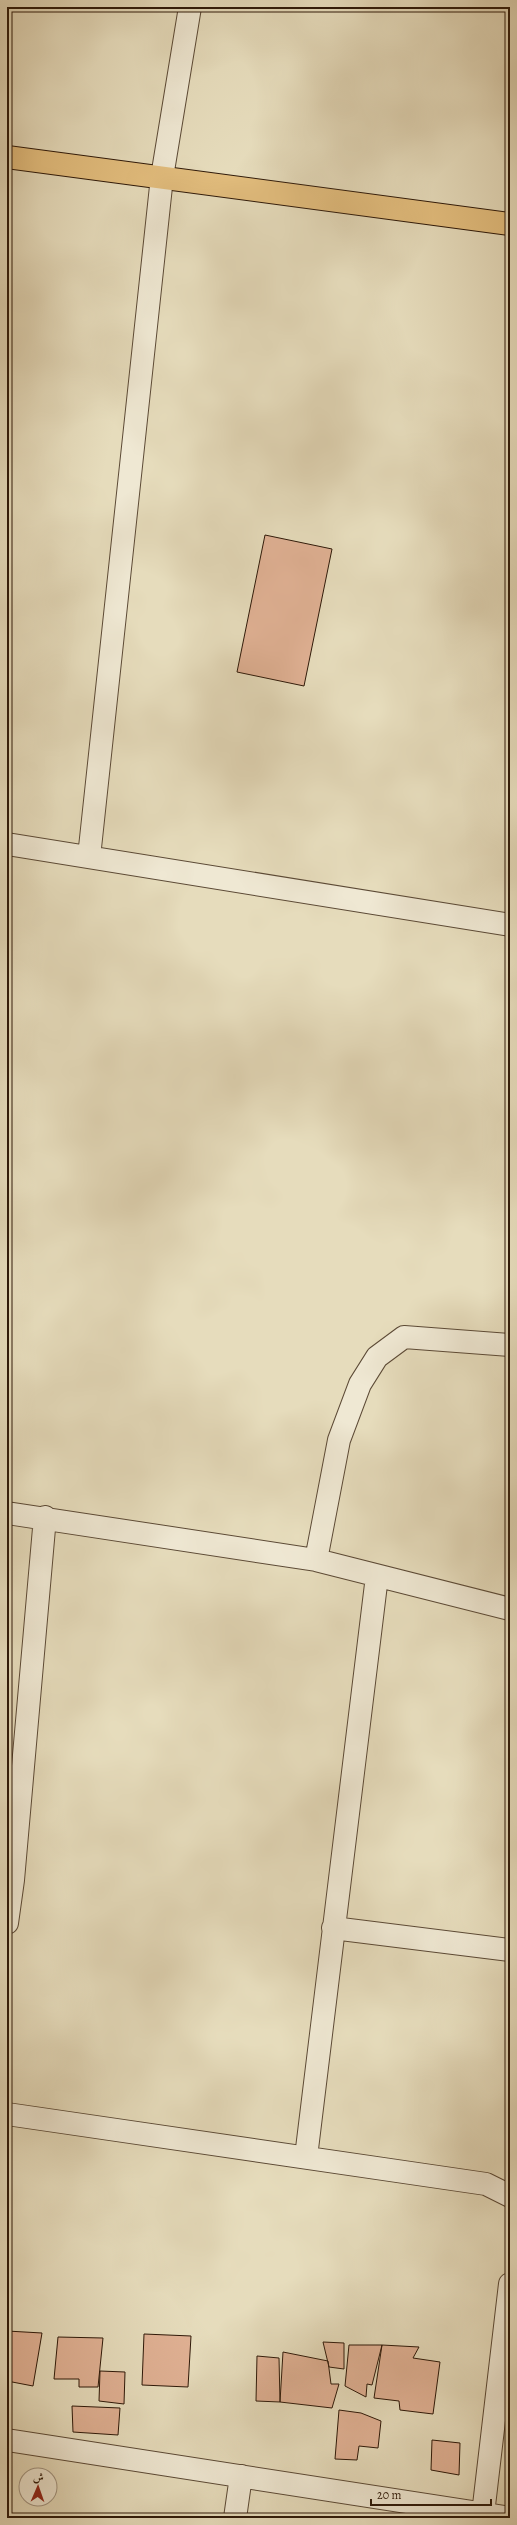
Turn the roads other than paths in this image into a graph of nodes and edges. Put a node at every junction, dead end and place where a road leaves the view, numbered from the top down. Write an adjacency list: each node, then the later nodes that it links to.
1 (190, 7): 3 (street)
2 (7, 157): 3 (highway)
3 (162, 177): 4 (highway); 6 (street)
4 (510, 224)
5 (7, 844): 6 (street)
6 (89, 858): 7 (street)
7 (510, 925)
8 (510, 1345): 11 (street)
9 (7, 1513): 10 (street)
10 (45, 1517): 11 (street); 14 (street)
11 (316, 1560): 12 (street)
12 (377, 1576): 13 (street); 16 (street)
13 (510, 1609)
14 (10, 1880): 15 (street)
15 (7, 1923)
16 (333, 1928): 17 (street); 19 (street)
17 (510, 1950)
18 (7, 2114): 19 (street)
19 (306, 2157): 20 (street)
20 (510, 2196)
21 (510, 2284): 24 (street)
22 (7, 2440): 23 (street)
23 (241, 2476): 24 (street); 25 (street)
24 (483, 2514): 26 (street)
25 (235, 2518)
26 (510, 2518)

